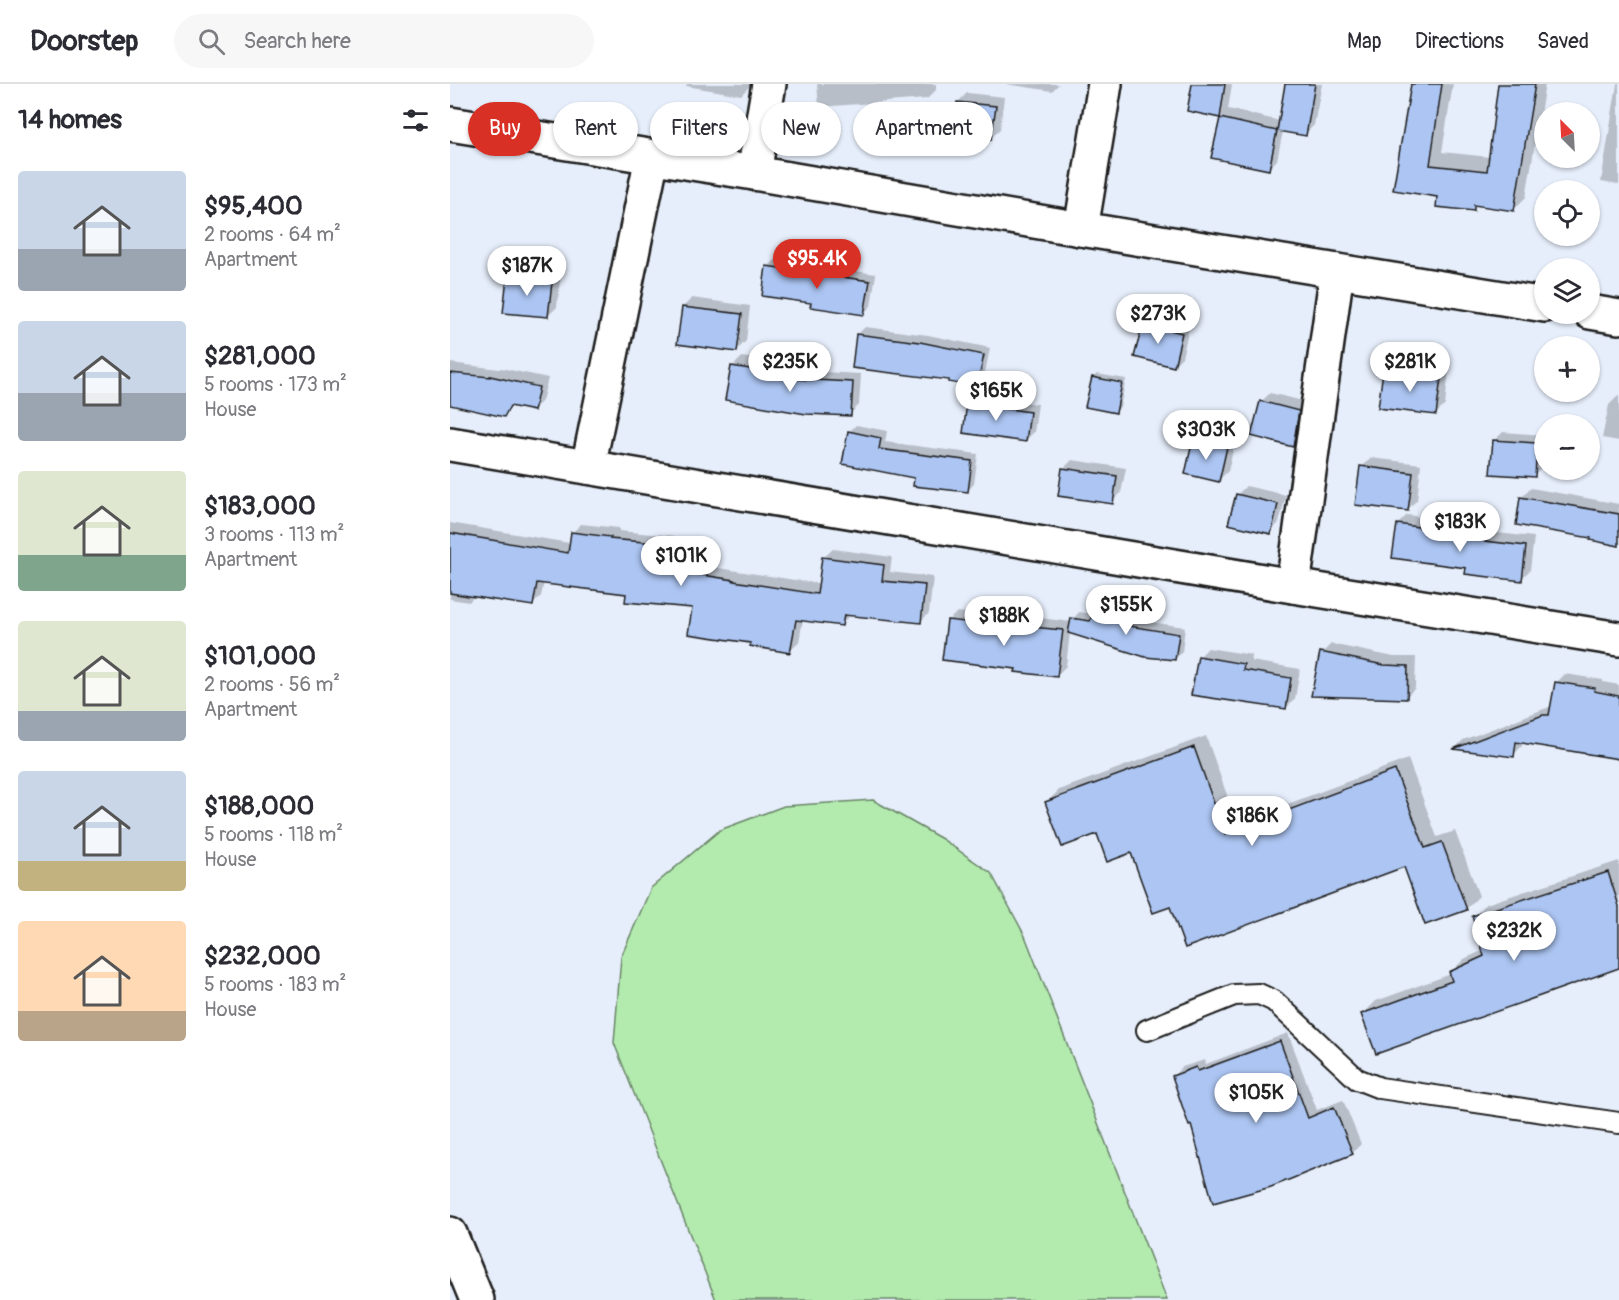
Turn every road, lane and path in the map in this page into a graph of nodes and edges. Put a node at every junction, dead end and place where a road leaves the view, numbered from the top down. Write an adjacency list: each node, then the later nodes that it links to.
1 (770, 84): 5 (street)
2 (1105, 84): 6 (street)
3 (450, 124): 4 (street)
4 (652, 157): 5 (street); 12 (street)
5 (754, 173): 6 (street)
6 (1081, 229): 7 (street)
7 (1337, 271): 8 (street); 13 (street)
8 (1534, 303)
9 (1600, 314): 10 (street)
10 (1619, 317)
11 (450, 444): 12 (street)
12 (588, 467): 13 (street)
13 (1293, 586): 14 (street)
14 (1619, 639)
15 (1147, 1030): 16 (lane)
16 (1619, 1123)
17 (450, 1234): 18 (street)
18 (477, 1300)

